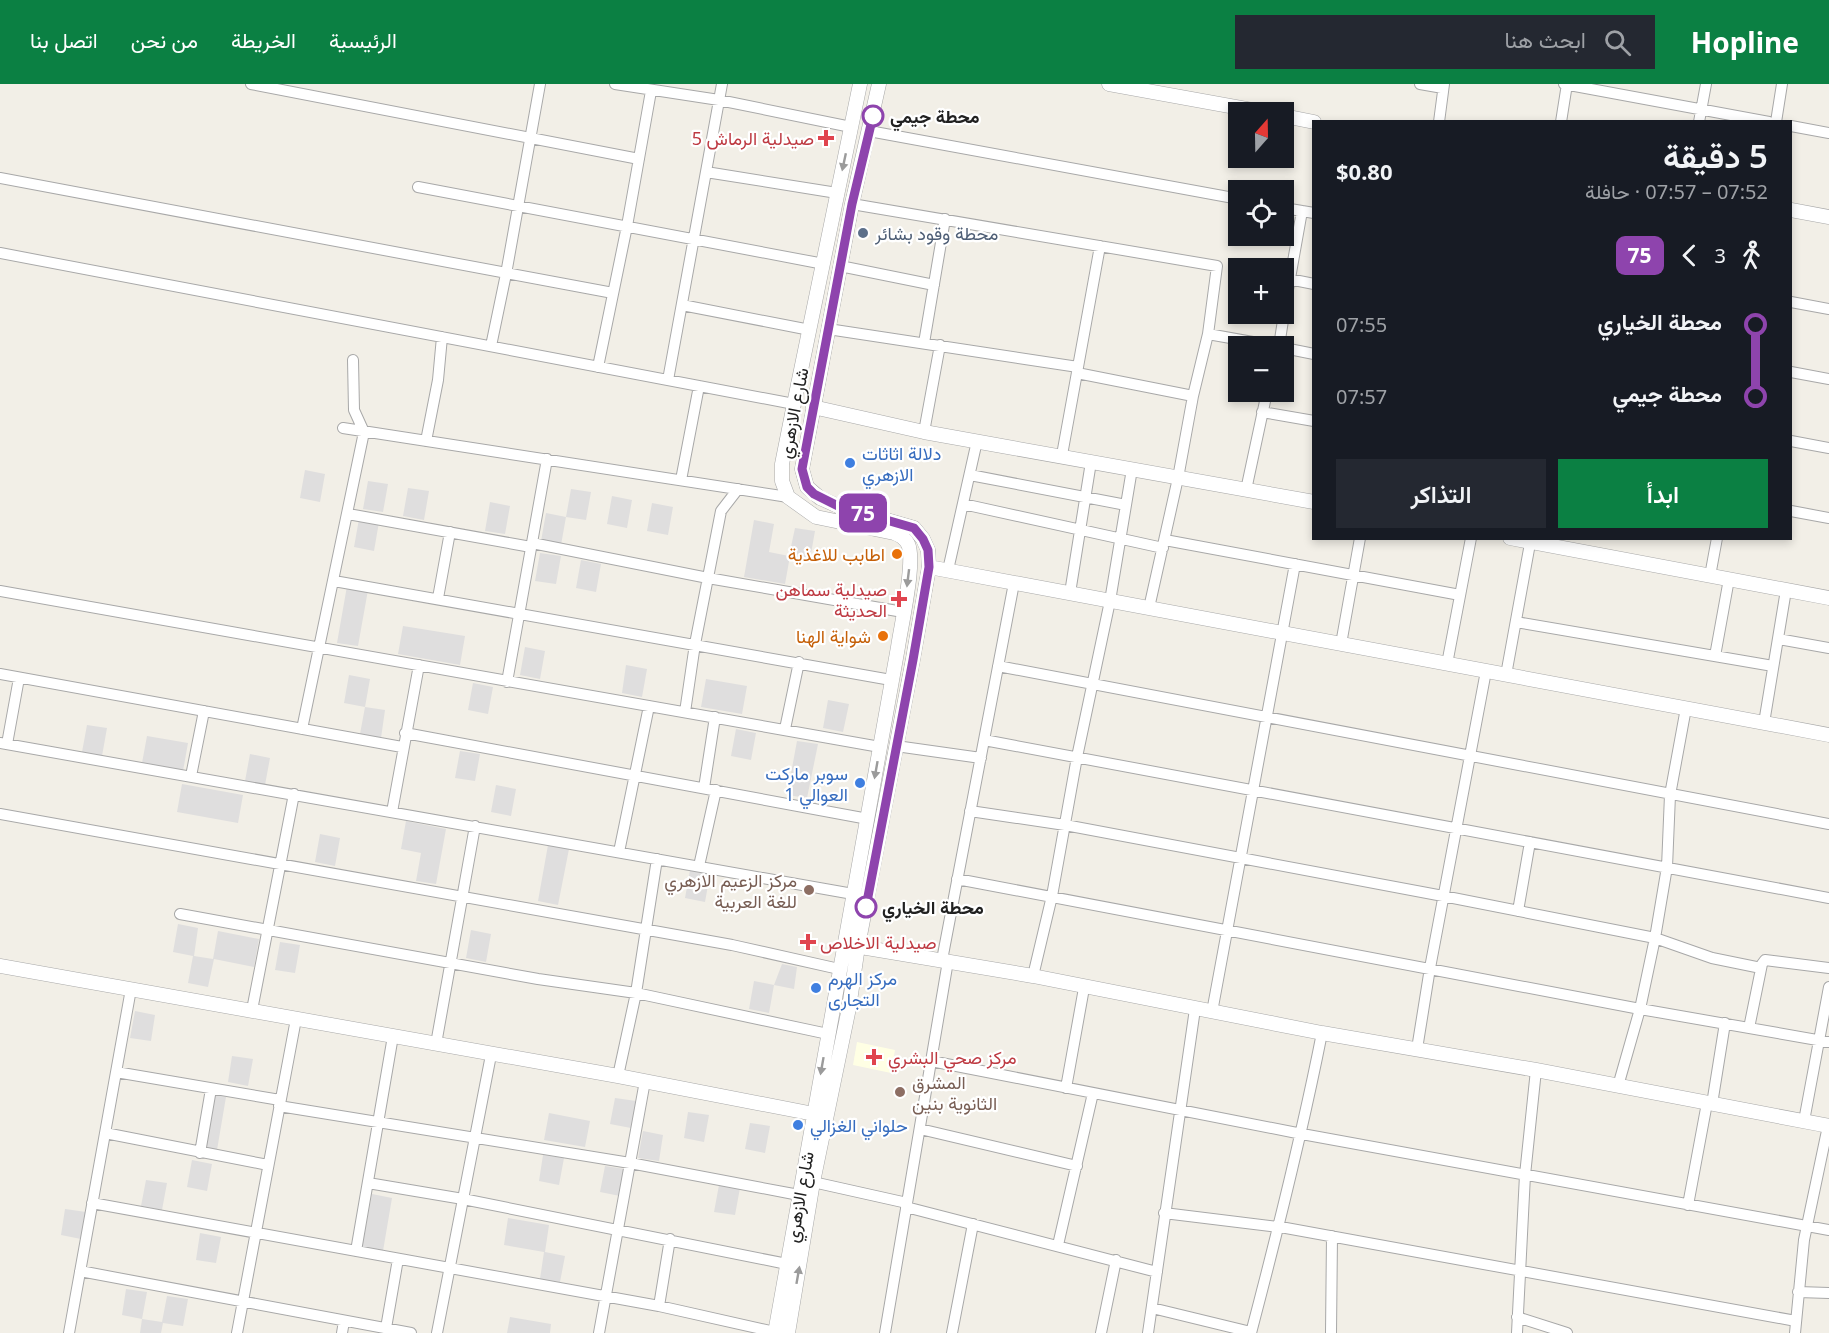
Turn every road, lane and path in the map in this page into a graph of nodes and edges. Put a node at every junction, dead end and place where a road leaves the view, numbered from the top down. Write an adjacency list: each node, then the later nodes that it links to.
1 (251, 84): 28 (street)
2 (540, 84): 28 (street)
3 (615, 84): 13 (street)
4 (722, 84): 14 (street)
5 (860, 84): 25 (street, شارع الازهري)
6 (879, 84): 26 (street, شارع الازهري)
7 (1109, 84): 15 (street)
8 (1420, 84): 12 (street)
9 (1566, 84): 16 (street); 19 (street)
10 (1706, 84): 16 (street)
11 (1782, 84): 22 (street)
12 (1444, 86): 18 (street)
13 (651, 91): 14 (street); 29 (street)
14 (719, 100): 25 (street); 30 (street)
15 (1228, 106)
16 (1701, 109): 20 (street); 21 (street)
17 (1294, 118): 23 (street)
18 (1438, 120)
19 (1561, 120)
20 (1699, 120)
21 (1759, 120)
22 (1776, 120)
23 (1312, 122)
24 (1792, 126): 27 (street)
25 (851, 127): 33 (street, شارع الازهري, one-way to 33)
26 (869, 131): 34 (street); 35 (street, شارع الازهري)
27 (1829, 133)
28 (531, 137): 29 (street); 36 (street)
29 (639, 159): 43 (street)
30 (706, 172): 33 (street); 44 (street)
31 (0, 178): 50 (street)
32 (418, 187): 36 (street)
33 (837, 193): 48 (street, شارع الازهري)
34 (1228, 198)
35 (852, 204): 42 (street); 49 (street, شارع الازهري)
36 (519, 206): 43 (street); 50 (street)
37 (1294, 210): 39 (street)
38 (1792, 210): 41 (street)
39 (1302, 211): 40 (street); 47 (street)
40 (1312, 213)
41 (1829, 217)
42 (945, 219): 45 (street); 53 (street)
43 (627, 226): 44 (street); 54 (street)
44 (693, 239): 48 (street); 56 (street)
45 (1100, 246): 60 (street); 70 (street)
46 (0, 253): 61 (street)
47 (1293, 258)
48 (824, 264): 59 (street, شارع الازهري)
49 (840, 266): 53 (street); 58 (street, شارع الازهري)
50 (506, 274): 54 (street); 65 (street)
51 (1294, 280): 52 (street)
52 (1312, 284)
53 (933, 285): 63 (street)
54 (614, 293): 69 (street)
55 (1792, 302): 57 (street)
56 (682, 305): 59 (street); 72 (street)
57 (1829, 309)
58 (828, 329): 63 (street); 78 (street, شارع الازهري)
59 (810, 330): 77 (street, شارع الازهري)
60 (1208, 334): 62 (street); 75 (street)
61 (442, 337): 65 (street); 84 (street)
62 (1228, 337)
63 (924, 343): 64 (street)
64 (940, 345): 70 (street); 83 (street)
65 (490, 346): 69 (street)
66 (1294, 350): 67 (street)
67 (1312, 354)
68 (353, 360): 82 (street)
69 (598, 367): 72 (street)
70 (1077, 370): 75 (street); 88 (street)
71 (1792, 372): 73 (street)
72 (668, 380): 74 (street)
73 (1829, 380)
74 (699, 386): 77 (street); 94 (street)
75 (1193, 396): 93 (street)
76 (1264, 402): 79 (street)
77 (794, 404): 97 (street, شارع الازهري)
78 (813, 407): 83 (street); 115 (street, شارع الازهري)
79 (1262, 412): 80 (street); 96 (street)
80 (1312, 421)
81 (343, 428): 82 (street)
82 (364, 432): 84 (street); 103 (street)
83 (924, 432): 85 (street)
84 (426, 441): 89 (street)
85 (977, 441): 88 (street); 92 (street)
86 (1792, 441): 87 (street)
87 (1829, 448)
88 (1062, 455): 90 (street)
89 (547, 459): 94 (street); 113 (street)
90 (1091, 462): 91 (street); 98 (street)
91 (1132, 470): 93 (street); 101 (street)
92 (970, 475): 98 (street); 100 (street)
93 (1178, 478): 96 (street); 112 (street)
94 (681, 480): 95 (street)
95 (738, 489): 97 (street); 119 (street)
96 (1246, 490): 99 (street)
97 (788, 497): 131 (street, شارع الازهري, one-way to 131)
98 (1085, 498): 101 (street); 105 (street)
99 (1312, 502)
100 (963, 504): 105 (street); 116 (street)
101 (1126, 505): 107 (street)
102 (1792, 511): 104 (street)
103 (348, 514): 106 (street); 121 (street)
104 (1829, 518)
105 (1080, 529): 107 (street); 125 (street)
106 (450, 532): 113 (street); 127 (street)
107 (1121, 538): 112 (street); 129 (street)
108 (1360, 540): 117 (street)
109 (1471, 540): 126 (street)
110 (1717, 540): 118 (street)
111 (1531, 541): 118 (street); 133 (street)
112 (1164, 544): 114 (street); 130 (street)
113 (532, 545): 119 (street); 132 (street)
114 (1294, 564): 117 (street); 134 (street)
115 (929, 567): 116 (street); 166 (street, شارع الازهري)
116 (948, 570): 122 (street)
117 (1353, 575): 126 (street); 137 (street)
118 (1710, 576): 120 (street)
119 (708, 579): 131 (street); 136 (street)
120 (1729, 579): 123 (street); 140 (street)
121 (334, 580): 127 (street); 138 (street)
122 (1014, 583): 125 (street); 144 (street)
123 (1786, 590): 128 (street); 135 (street)
124 (0, 591): 138 (street)
125 (1070, 593): 129 (street)
126 (1460, 595): 142 (street)
127 (438, 598): 132 (street)
128 (1829, 598)
129 (1110, 601): 130 (street); 152 (street)
130 (1149, 608): 134 (street)
131 (903, 612): 150 (street, شارع الازهري)
132 (519, 613): 136 (street); 151 (street)
133 (1516, 622): 140 (street); 148 (street)
134 (1282, 633): 137 (street); 158 (street)
135 (1778, 639): 139 (street); 145 (street)
136 (695, 644): 141 (street); 156 (street)
137 (1341, 644): 142 (street)
138 (320, 647): 143 (street); 160 (street)
139 (1829, 648)
140 (1715, 656): 145 (street)
141 (799, 662): 150 (street); 161 (street)
142 (1447, 664): 146 (street)
143 (419, 665): 151 (street); 162 (street)
144 (998, 666): 152 (street); 164 (street)
145 (1773, 666): 159 (street)
146 (1486, 671): 148 (street); 169 (street)
147 (0, 674): 149 (street)
148 (1506, 675): 154 (street)
149 (19, 678): 155 (street); 165 (street)
150 (891, 680): 168 (street, شارع الازهري)
151 (507, 682): 153 (street)
152 (1092, 684): 158 (street); 170 (street)
153 (649, 705): 156 (street); 172 (street)
154 (1686, 708): 159 (street); 178 (street)
155 (204, 711): 160 (street); 173 (street)
156 (685, 712): 157 (street)
157 (715, 717): 161 (street); 174 (street)
158 (1266, 718): 169 (street); 176 (street)
159 (1764, 723): 163 (street)
160 (302, 729): 167 (street)
161 (785, 729): 168 (street)
162 (405, 733): 167 (street); 172 (street)
163 (1829, 735)
164 (984, 740): 170 (street); 171 (street)
165 (4, 743): 173 (street)
166 (896, 746): 171 (street); 206 (street, شارع الازهري)
167 (402, 747): 180 (street)
168 (880, 747): 182 (street, شارع الازهري, one-way to 182)
169 (1470, 756): 178 (street); 186 (street)
170 (1077, 757): 176 (street); 184 (street)
171 (981, 758): 179 (street)
172 (635, 775): 174 (street); 188 (street)
173 (192, 776): 177 (street)
174 (704, 788): 175 (street)
175 (716, 790): 182 (street); 192 (street)
176 (1252, 790): 186 (street); 189 (street)
177 (294, 794): 180 (street); 191 (street)
178 (1670, 795): 183 (street); 193 (street)
179 (970, 811): 184 (street); 194 (street)
180 (392, 812): 185 (street)
181 (0, 814): 191 (street)
182 (868, 819): 195 (street, شارع الازهري)
183 (1829, 824)
184 (1065, 825): 189 (street); 196 (street)
185 (475, 826): 188 (street); 198 (street)
186 (1456, 828): 187 (street); 197 (street)
187 (1530, 842): 193 (street); 200 (street)
188 (619, 852): 190 (street)
189 (1241, 858): 197 (street); 203 (street)
190 (657, 859): 192 (street); 202 (street)
191 (281, 864): 198 (street); 204 (street)
192 (699, 866): 195 (street)
193 (1667, 867): 199 (street); 205 (street)
194 (957, 879): 196 (street); 207 (street)
195 (854, 894): 206 (street, شارع الازهري)
196 (1052, 896): 203 (street); 214 (street)
197 (1443, 896): 200 (street); 210 (street)
198 (462, 897): 202 (street); 208 (street)
199 (1829, 898)
200 (1518, 911): 205 (street)
201 (180, 914): 204 (street)
202 (646, 929): 213 (street); 218 (street)
203 (1227, 929): 210 (street); 222 (street)
204 (266, 930): 208 (street); 221 (street)
205 (1655, 938): 211 (street); 220 (street)
206 (851, 945): 207 (street); 213 (street, شارع الازهري); 258 (street, شارع الازهري)
207 (945, 960): 214 (street); 233 (street)
208 (451, 964): 218 (street); 230 (street)
209 (0, 966): 217 (street)
210 (1430, 968): 220 (street); 231 (street)
211 (1761, 968): 212 (street); 225 (street)
212 (1829, 968)
213 (839, 969): 227 (street, شارع الازهري)
214 (1034, 976): 215 (street)
215 (1084, 987): 219 (street); 239 (street)
216 (1829, 987): 229 (street)
217 (131, 989): 221 (street); 235 (street)
218 (636, 993): 227 (street); 236 (street)
219 (1195, 1009): 222 (street); 244 (street)
220 (1640, 1009): 224 (street); 238 (street)
221 (252, 1010): 223 (street)
222 (1212, 1012): 226 (street)
223 (296, 1019): 228 (street); 242 (street)
224 (1725, 1023): 225 (street); 243 (street)
225 (1749, 1028): 229 (street)
226 (1322, 1033): 231 (street); 251 (street)
227 (828, 1034): 245 (street, شارع الازهري, one-way to 245)
228 (393, 1036): 230 (street); 246 (street)
229 (1824, 1041): 247 (street)
230 (436, 1044): 232 (street)
231 (1417, 1049): 234 (street)
232 (491, 1055): 236 (street); 252 (street)
233 (931, 1061): 239 (street); 249 (street)
234 (1536, 1070): 238 (street); 257 (street)
235 (116, 1072): 240 (street); 250 (street)
236 (618, 1076): 237 (street)
237 (645, 1081): 245 (street); 254 (street)
238 (1618, 1086): 243 (street)
239 (1065, 1088): 241 (street)
240 (211, 1089): 242 (street); 253 (street)
241 (1093, 1093): 244 (street); 256 (street)
242 (280, 1103): 246 (street); 255 (street)
243 (1709, 1104): 247 (street); 264 (street)
244 (1179, 1110): 251 (street); 265 (street)
245 (814, 1114): 260 (street, شارع الازهري)
246 (379, 1122): 252 (street); 259 (street)
247 (1804, 1122): 248 (street)
248 (1828, 1126): 267 (street)
249 (920, 1129): 256 (street); 263 (street)
250 (105, 1133): 253 (street); 262 (street)
251 (1302, 1134): 257 (street); 268 (street)
252 (475, 1137): 254 (street); 261 (street)
253 (200, 1153): 255 (street)
254 (630, 1163): 260 (street); 269 (street)
255 (268, 1165): 271 (street)
256 (1077, 1166): 274 (street)
257 (1525, 1175): 264 (street); 280 (street)
258 (813, 1182): 263 (street); 300 (street, شارع الازهري, one-way to 258)
259 (368, 1183): 261 (street); 275 (street)
260 (799, 1195): 278 (street, شارع الازهري)
261 (463, 1199): 269 (street); 279 (street)
262 (92, 1203): 271 (street); 281 (street)
263 (907, 1205): 266 (street); 301 (street)
264 (1688, 1205): 267 (street)
265 (1164, 1213): 268 (street); 282 (street)
266 (973, 1224): 274 (street); 302 (street)
267 (1806, 1226): 270 (street); 283 (street)
268 (1279, 1227): 272 (street); 305 (street)
269 (618, 1230): 273 (street); 285 (street)
270 (1829, 1230)
271 (256, 1233): 275 (street); 286 (street)
272 (1332, 1236): 280 (street); 306 (street)
273 (670, 1239): 278 (street); 287 (street)
274 (1058, 1245): 277 (street)
275 (356, 1251): 276 (street)
276 (398, 1259): 279 (street); 292 (street)
277 (1116, 1260): 282 (street); 303 (street)
278 (787, 1264): 299 (street, شارع الازهري)
279 (450, 1268): 285 (street); 297 (street)
280 (1519, 1270): 289 (street); 291 (street)
281 (80, 1271): 286 (street); 293 (street)
282 (1157, 1272): 288 (street)
283 (1798, 1292): 284 (street); 291 (street)
284 (1829, 1293)
285 (606, 1296): 287 (street); 298 (street)
286 (243, 1302): 290 (street); 294 (street)
287 (659, 1306): 299 (street)
288 (1152, 1308): 304 (street); 305 (street)
289 (1517, 1317): 307 (street); 308 (street)
290 (344, 1321): 292 (street); 295 (street)
291 (1796, 1321): 309 (street)
292 (386, 1328): 296 (street)
293 (69, 1333)
294 (237, 1333)
295 (342, 1333)
296 (411, 1333)
297 (437, 1333)
298 (599, 1333)
299 (775, 1333)
300 (788, 1333)
301 (885, 1333)
302 (952, 1333)
303 (1101, 1333)
304 (1148, 1333)
305 (1251, 1333)
306 (1331, 1333)
307 (1517, 1333)
308 (1567, 1333)
309 (1795, 1333)

